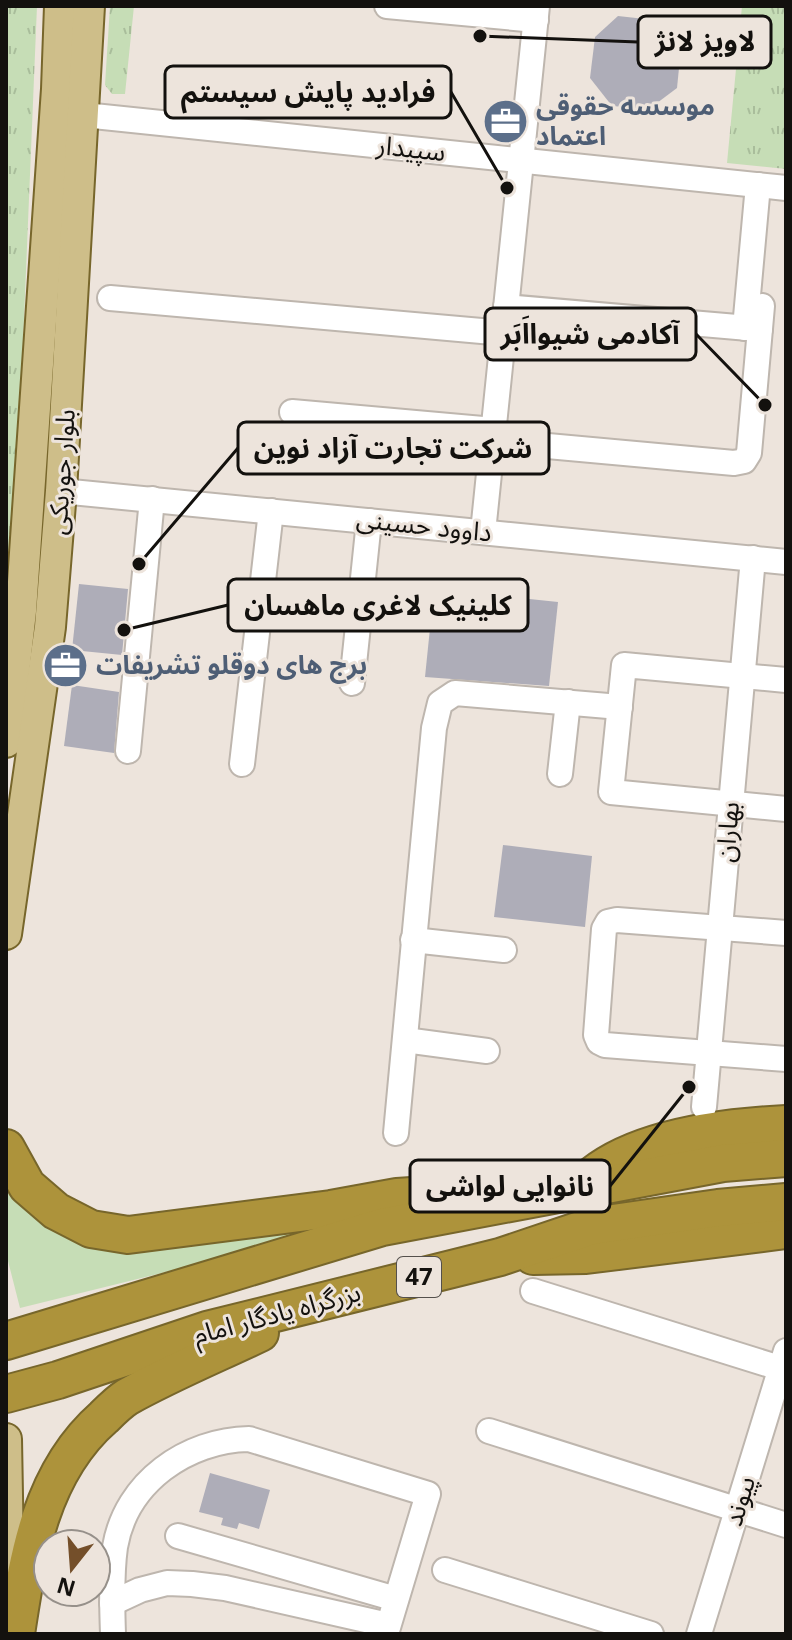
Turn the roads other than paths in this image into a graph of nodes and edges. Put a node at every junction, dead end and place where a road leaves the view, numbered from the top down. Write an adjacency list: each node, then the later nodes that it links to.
1 (60, 6): 22 (main road, بلوار جوریکی)
2 (89, 6): 5 (main road, بلوار جوریکی)
3 (387, 6): 4 (street)
4 (537, 13): 6 (street)
5 (84, 115): 6 (street, سپیدار); 15 (main road, بلوار جوریکی)
6 (521, 161): 7 (street, سپیدار); 10 (street)
7 (758, 185): 8 (street, سپیدار); 11 (street)
8 (786, 188)
9 (110, 298): 12 (street)
10 (506, 307): 11 (street); 12 (street)
11 (760, 315): 14 (street)
12 (504, 333): 14 (street)
13 (292, 412): 14 (street)
14 (493, 436): 19 (street)
15 (61, 491): 16 (street, داوود حسینی); 23 (main road, بلوار جوریکی)
16 (152, 499): 17 (street, داوود حسینی); 30 (street)
17 (271, 511): 18 (street, داوود حسینی); 31 (street)
18 (369, 521): 19 (street, داوود حسینی); 26 (street)
19 (483, 532): 20 (street, داوود حسینی)
20 (753, 558): 21 (street, داوود حسینی); 24 (street, بهاران)
21 (786, 562)
22 (21, 611): 23 (main road); 29 (main road, بلوار جوریکی)
23 (50, 627): 37 (main road, بلوار جوریکی)
24 (741, 676): 25 (street); 28 (street); 33 (street, بهاران)
25 (786, 680)
26 (352, 683)
27 (568, 702): 28 (street); 32 (street); 38 (street)
28 (620, 707): 33 (street)
29 (6, 742)
30 (128, 751)
31 (242, 764)
32 (560, 774)
33 (731, 804): 34 (street); 35 (street, بهاران)
34 (786, 809)
35 (720, 928): 36 (street); 42 (street, بهاران); 42 (street)
36 (786, 933)
37 (6, 934)
38 (413, 940): 39 (street); 40 (street)
39 (504, 950)
40 (405, 1040): 41 (street); 46 (street)
41 (487, 1051)
42 (709, 1052): 43 (street); 44 (street, بهاران)
43 (786, 1059)
44 (704, 1107)
45 (786, 1124): 49 (highway)
46 (396, 1133)
47 (6, 1148): 51 (highway)
48 (786, 1158): 49 (highway, بزرگراه یادگار امام / 47)
49 (578, 1189): 51 (highway, بزرگراه یادگار امام / 47)
50 (786, 1202): 53 (highway, بزرگراه یادگار امام / 47)
51 (502, 1204): 56 (highway, بزرگراه یادگار امام / 47)
52 (786, 1230): 53 (highway)
53 (500, 1257): 55 (highway, بزرگراه یادگار امام / 47)
54 (533, 1291): 57 (street)
55 (320, 1303): 58 (highway, بزرگراه یادگار امام / 47); 69 (highway)
56 (22, 1335)
57 (784, 1363): 61 (street, پیوند)
58 (6, 1394)
59 (489, 1431): 61 (street)
60 (6, 1439): 68 (main road)
61 (737, 1509): 62 (street); 72 (street, پیوند)
62 (786, 1525)
63 (178, 1536): 65 (street)
64 (445, 1570): 71 (street)
65 (396, 1599): 66 (street); 67 (street)
66 (112, 1603): 67 (street); 70 (street)
67 (387, 1630)
68 (9, 1634)
69 (16, 1634)
70 (113, 1634)
71 (651, 1634)
72 (699, 1634)

